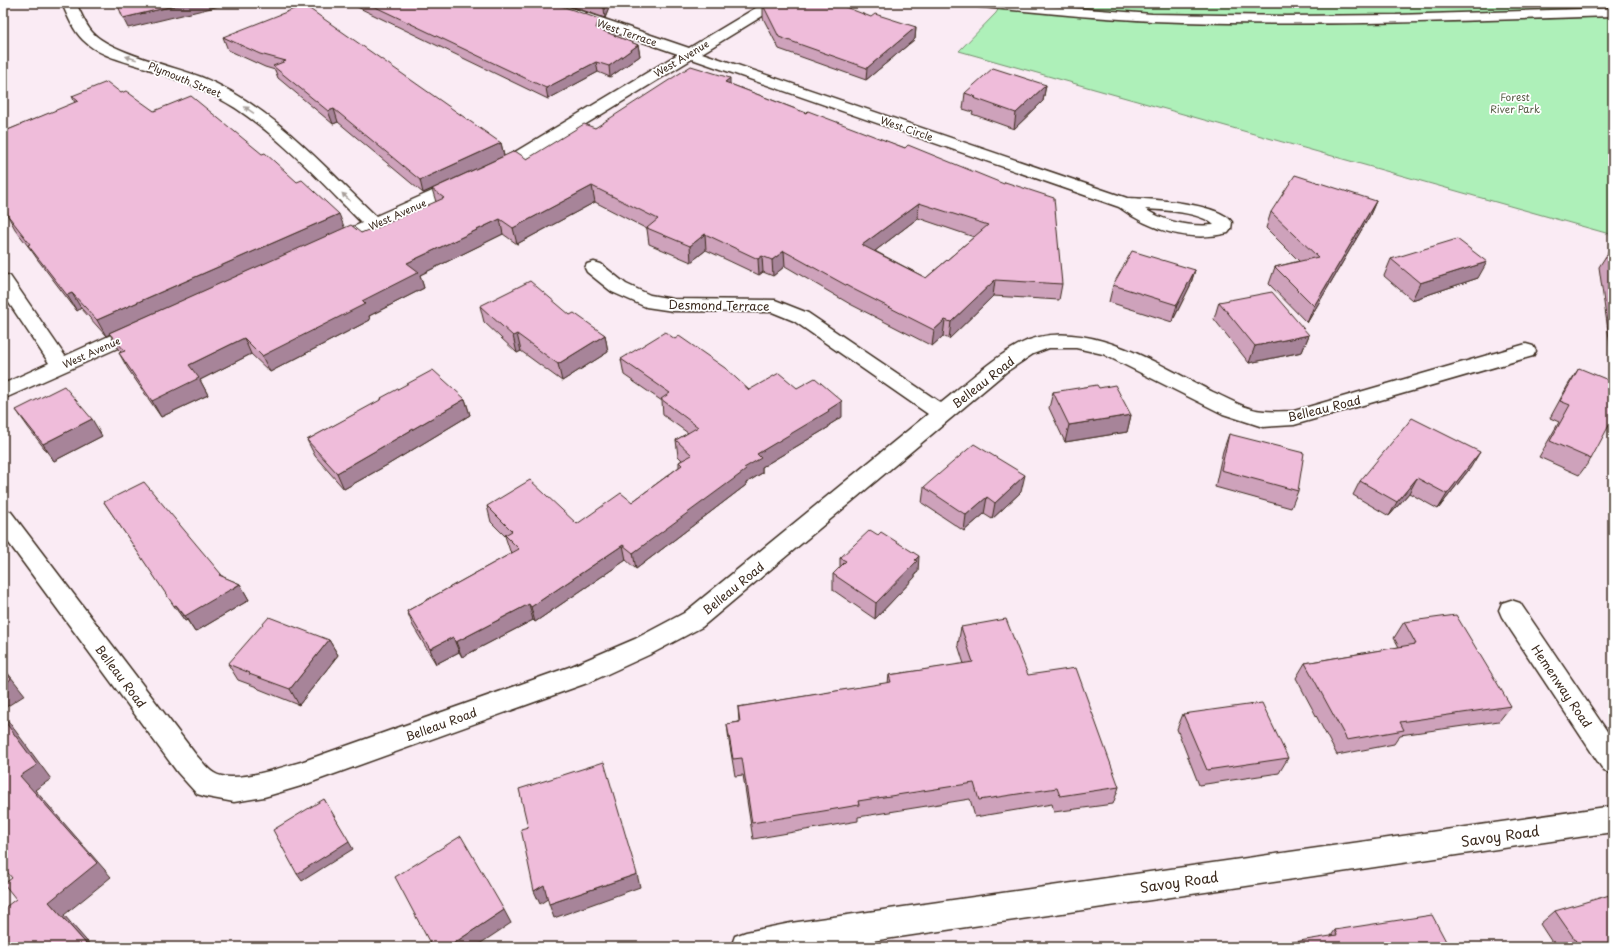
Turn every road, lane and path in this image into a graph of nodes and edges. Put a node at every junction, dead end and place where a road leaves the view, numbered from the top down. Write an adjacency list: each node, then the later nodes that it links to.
1 (69, 3): 8 (street, Plymouth Street, one-way to 1)
2 (543, 3): 6 (street, West Terrace)
3 (774, 3): 6 (street, West Avenue)
4 (972, 3): 5 (lane)
5 (1613, 12)
6 (688, 54): 7 (street, West Circle); 8 (street, West Avenue)
7 (1125, 203): 7 (street, West Circle)
8 (374, 224): 9 (street, West Avenue)
9 (316, 250)
10 (594, 268): 16 (street, Desmond Terrace)
11 (3, 280): 14 (street)
12 (155, 323): 14 (street, West Avenue)
13 (1526, 351): 16 (street, Belleau Road)
14 (61, 366): 15 (street, West Avenue)
15 (3, 392)
16 (942, 414): 17 (street, Belleau Road)
17 (3, 518)
18 (1511, 610): 19 (street, Hemenway Road)
19 (1613, 762)
20 (1613, 819): 21 (street, Savoy Road)
21 (746, 947)

